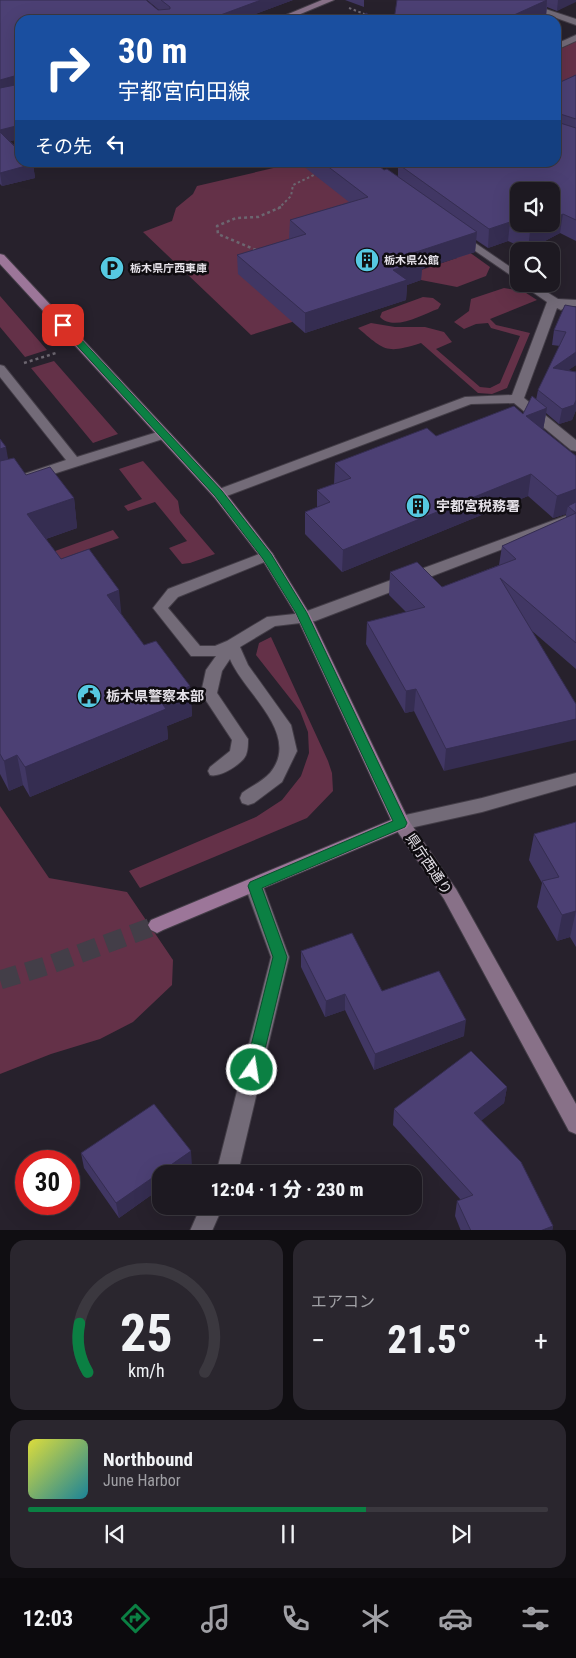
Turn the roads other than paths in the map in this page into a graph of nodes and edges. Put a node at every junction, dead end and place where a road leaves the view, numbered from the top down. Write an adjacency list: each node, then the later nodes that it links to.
1 (330, 0): 3 (street)
2 (510, 0): 4 (street)
3 (291, 15)
4 (555, 15)
5 (561, 17): 6 (street)
6 (576, 22)
7 (576, 38): 8 (street)
8 (561, 45)
9 (447, 226): 11 (street)
10 (0, 257): 18 (main road, 県庁西通り)
11 (510, 272)
12 (539, 292): 13 (street)
13 (553, 302): 14 (street); 15 (street); 17 (street)
14 (576, 303)
15 (576, 314)
16 (1, 370): 20 (street)
17 (517, 399): 19 (street); 22 (street)
18 (164, 434): 20 (street); 22 (main road, 県庁西通り)
19 (576, 447)
20 (74, 462): 21 (street)
21 (0, 487)
22 (219, 494): 24 (main road, 県庁西通り)
23 (576, 516): 25 (street)
24 (267, 556): 25 (main road, 県庁西通り); 26 (street)
25 (304, 618): 26 (street); 30 (main road, 県庁西通り)
26 (232, 645): 27 (street); 29 (street)
27 (216, 771)
28 (576, 778): 30 (street)
29 (248, 798)
30 (401, 823): 31 (main road); 33 (street, 県庁西通り)
31 (254, 886): 32 (main road); 34 (street)
32 (157, 925)
33 (576, 1124)
34 (230, 1165)
35 (208, 1215): 36 (street)
36 (201, 1230)

